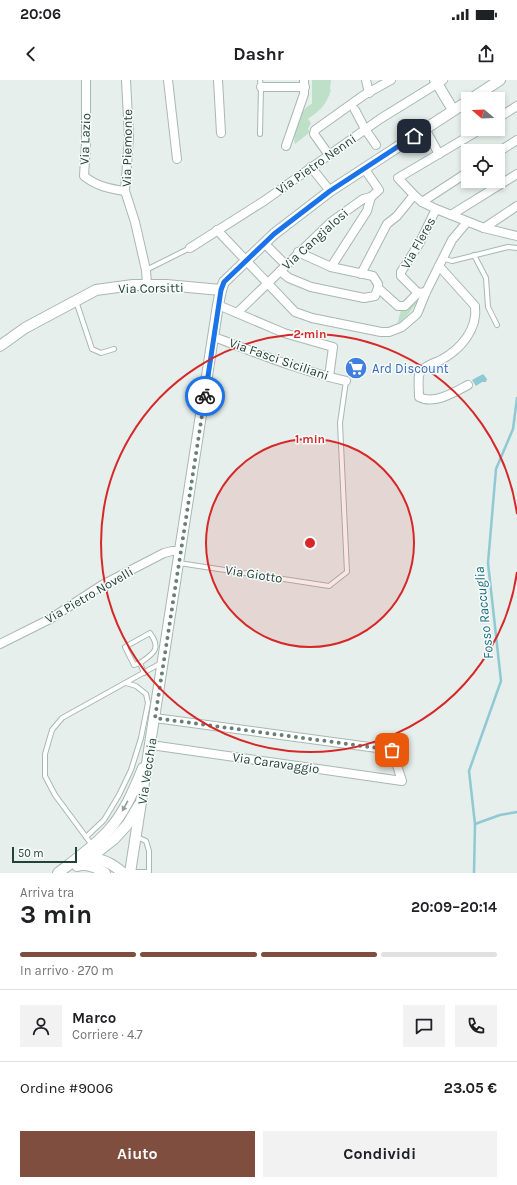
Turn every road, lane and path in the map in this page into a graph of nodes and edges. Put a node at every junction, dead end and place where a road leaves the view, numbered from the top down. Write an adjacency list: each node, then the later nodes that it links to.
1 (86, 80): 35 (street, Via Lazio)
2 (126, 80): 35 (street, Via Piemonte)
3 (168, 80): 29 (street)
4 (218, 80): 20 (street)
5 (366, 80): 12 (street)
6 (391, 80): 12 (street)
7 (500, 80): 11 (street)
8 (438, 81): 16 (street); 19 (street, Via Pietro Nenni)
9 (260, 83): 10 (street); 21 (lane)
10 (304, 83): 24 (street)
11 (481, 92)
12 (369, 93): 28 (street)
13 (461, 105): 16 (street)
14 (517, 106): 17 (street)
15 (355, 110): 19 (street)
16 (453, 110): 18 (street)
17 (505, 114)
18 (425, 129): 27 (street); 31 (street)
19 (365, 130): 25 (street); 28 (street, Via Pietro Nenni)
20 (221, 133)
21 (260, 134)
22 (469, 136): 27 (street)
23 (517, 140): 26 (street)
24 (286, 146)
25 (376, 146)
26 (505, 148)
27 (439, 154): 36 (street)
28 (329, 155): 30 (street, Via Pietro Nenni)
29 (177, 160)
30 (311, 167): 34 (street); 44 (street, Via Pietro Nenni)
31 (364, 168): 34 (street); 37 (street)
32 (517, 174): 41 (street)
33 (461, 177): 38 (street)
34 (330, 191): 46 (street)
35 (125, 192): 55 (street, Via Piemonte)
36 (414, 195): 38 (street); 56 (street)
37 (371, 196): 49 (street, Via Cangialosi); 53 (street)
38 (422, 202): 40 (street)
39 (517, 206): 43 (street)
40 (436, 209): 41 (street); 61 (street, Via Fleres)
41 (451, 215): 42 (street)
42 (467, 222): 43 (street); 52 (street)
43 (484, 228): 45 (street)
44 (217, 230): 47 (street, Via Pietro Nenni); 51 (street)
45 (517, 236)
46 (264, 243): 51 (street); 54 (street)
47 (190, 248): 55 (lane)
48 (517, 248): 50 (lane)
49 (298, 252): 53 (street); 54 (street, Via Cangialosi)
50 (474, 255): 52 (lane); 65 (lane)
51 (245, 261): 57 (street); 60 (street)
52 (440, 262): 61 (street); 71 (street)
53 (331, 267): 56 (street)
54 (283, 268): 57 (street, Via Cangialosi); 59 (street)
55 (146, 270): 58 (street, Via Piemonte)
56 (361, 274): 59 (street)
57 (267, 283): 61 (street); 64 (street, Via Cangialosi)
58 (147, 285): 60 (street, Via Corsitti); 62 (street, Via Corsitti)
59 (378, 288): 61 (street)
60 (221, 290): 63 (street, Via Vecchia)
61 (422, 293)
62 (76, 301): 67 (street, Via Corsitti); 68 (lane)
63 (218, 306): 64 (street); 66 (street, Via Vecchia)
64 (237, 313): 69 (street)
65 (497, 325)
66 (214, 337): 69 (street, Via Fasci Siciliani); 72 (street, Via Vecchia)
67 (0, 346)
68 (114, 349)
69 (329, 377): 70 (street, Via Fasci Siciliani)
70 (346, 381): 73 (lane, Via Giotto)
71 (468, 385)
72 (180, 551): 73 (street, Via Vecchia); 74 (street, Via Pietro Novelli)
73 (179, 563): 75 (street, Via Vecchia)
74 (0, 644)
75 (163, 662): 77 (lane); 79 (street, Via Vecchia)
76 (140, 663): 76 (lane); 77 (lane)
77 (144, 672): 78 (lane)
78 (126, 683): 82 (lane); 82 (lane)
79 (155, 718): 80 (street, Via Vecchia); 80 (street, Via Caravaggio)
80 (151, 745): 81 (street, Via Vecchia); 84 (street, one-way to 84)
81 (142, 802): 83 (street, Via Vecchia); 85 (street)
82 (86, 837): 84 (lane)
83 (136, 837): 89 (street, Via Vecchia); 89 (lane)
84 (92, 846): 86 (street)
85 (92, 857): 86 (street); 89 (street)
86 (79, 861): 87 (street); 88 (street)
87 (59, 873)
88 (105, 873)
89 (128, 873)

